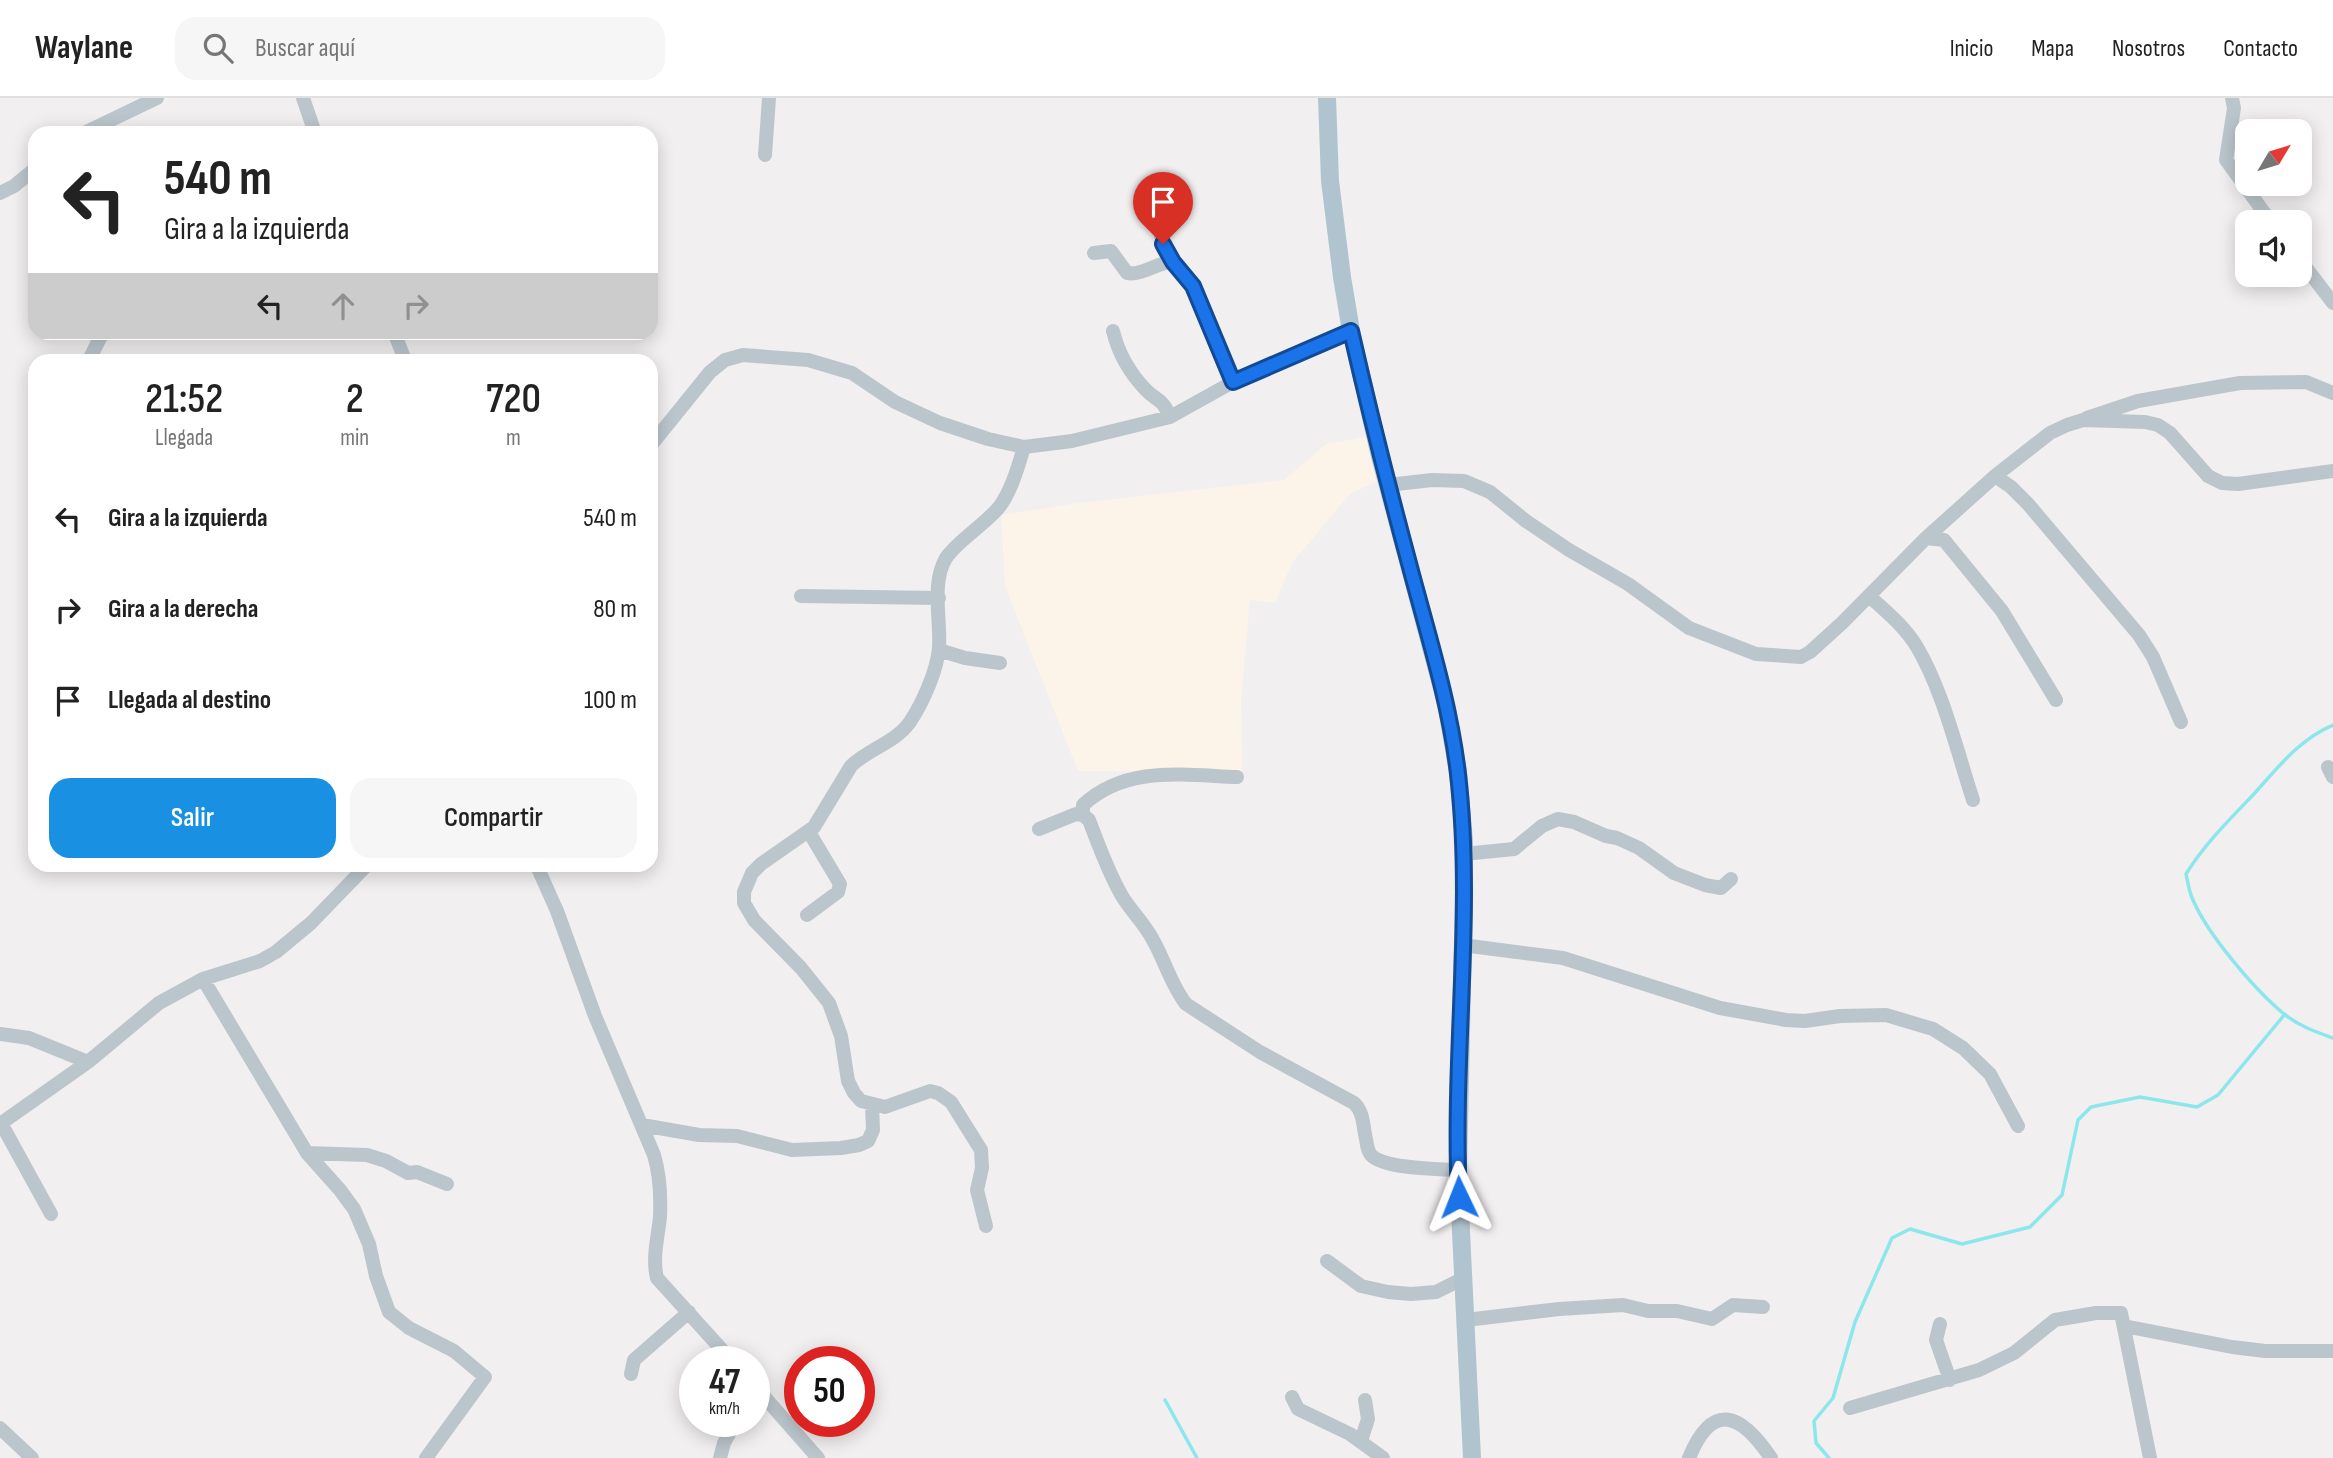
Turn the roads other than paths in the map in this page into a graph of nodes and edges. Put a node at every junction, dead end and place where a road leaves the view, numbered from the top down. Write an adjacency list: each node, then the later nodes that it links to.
1 (157, 98): 6 (street)
2 (303, 98): 7 (street)
3 (769, 98): 8 (street)
4 (1327, 98): 18 (main road)
5 (2232, 98): 11 (street)
6 (98, 126)
7 (313, 126)
8 (765, 155)
9 (28, 175): 10 (street)
10 (0, 193)
11 (2262, 210)
12 (1159, 228): 14 (street)
13 (1094, 253): 14 (street)
14 (1173, 262): 19 (street)
15 (2312, 276): 16 (street)
16 (2333, 303)
17 (1113, 331): 21 (street)
18 (1351, 331): 19 (street); 27 (main road)
19 (1233, 382): 21 (street)
20 (2333, 393): 22 (street)
21 (1170, 417): 24 (street)
22 (2083, 420): 25 (street); 26 (street)
23 (658, 436): 24 (street)
24 (1024, 447): 31 (street)
25 (2333, 471)
26 (1995, 476): 28 (street); 35 (street)
27 (1388, 485): 30 (street); 41 (main road)
28 (1926, 538): 30 (street); 34 (street)
29 (801, 596): 31 (street)
30 (1869, 596): 37 (street)
31 (939, 598): 32 (street)
32 (939, 650): 33 (street); 40 (street)
33 (1000, 663)
34 (2056, 699)
35 (2181, 722)
36 (1237, 777): 38 (street)
37 (1973, 800)
38 (1083, 815): 39 (street); 55 (street)
39 (1039, 829)
40 (809, 832): 45 (street); 50 (street)
41 (1464, 854): 44 (street); 46 (main road)
42 (360, 872): 47 (street)
43 (540, 872): 52 (street)
44 (1731, 878)
45 (807, 915)
46 (1462, 945): 53 (street); 55 (main road)
47 (202, 979): 49 (street); 54 (street)
48 (0, 1034): 49 (street)
49 (89, 1062): 51 (street)
50 (872, 1105): 52 (street); 58 (street)
51 (1, 1123): 57 (street)
52 (642, 1125): 62 (street)
53 (2018, 1126)
54 (307, 1153): 56 (street); 78 (street)
55 (1458, 1170): 60 (main road)
56 (447, 1184)
57 (51, 1214)
58 (986, 1226)
59 (1327, 1261): 60 (street)
60 (1462, 1279): 63 (main road)
61 (1763, 1307): 63 (street)
62 (689, 1312): 66 (street); 68 (street)
63 (1466, 1320): 82 (main road)
64 (1940, 1324): 69 (street)
65 (2124, 1325): 67 (street); 69 (street); 85 (street)
66 (719, 1346)
67 (2333, 1351)
68 (631, 1374)
69 (1950, 1380): 73 (street)
70 (1292, 1397): 76 (street)
71 (1365, 1400): 76 (street)
72 (770, 1406): 80 (street)
73 (1850, 1408)
74 (0, 1428): 77 (street)
75 (727, 1437): 79 (street)
76 (1361, 1441): 81 (street)
77 (32, 1458)
78 (426, 1458)
79 (720, 1458)
80 (818, 1458)
81 (1383, 1458)
82 (1472, 1458)
83 (1689, 1458): 84 (street)
84 (1771, 1458)
85 (2150, 1458)

